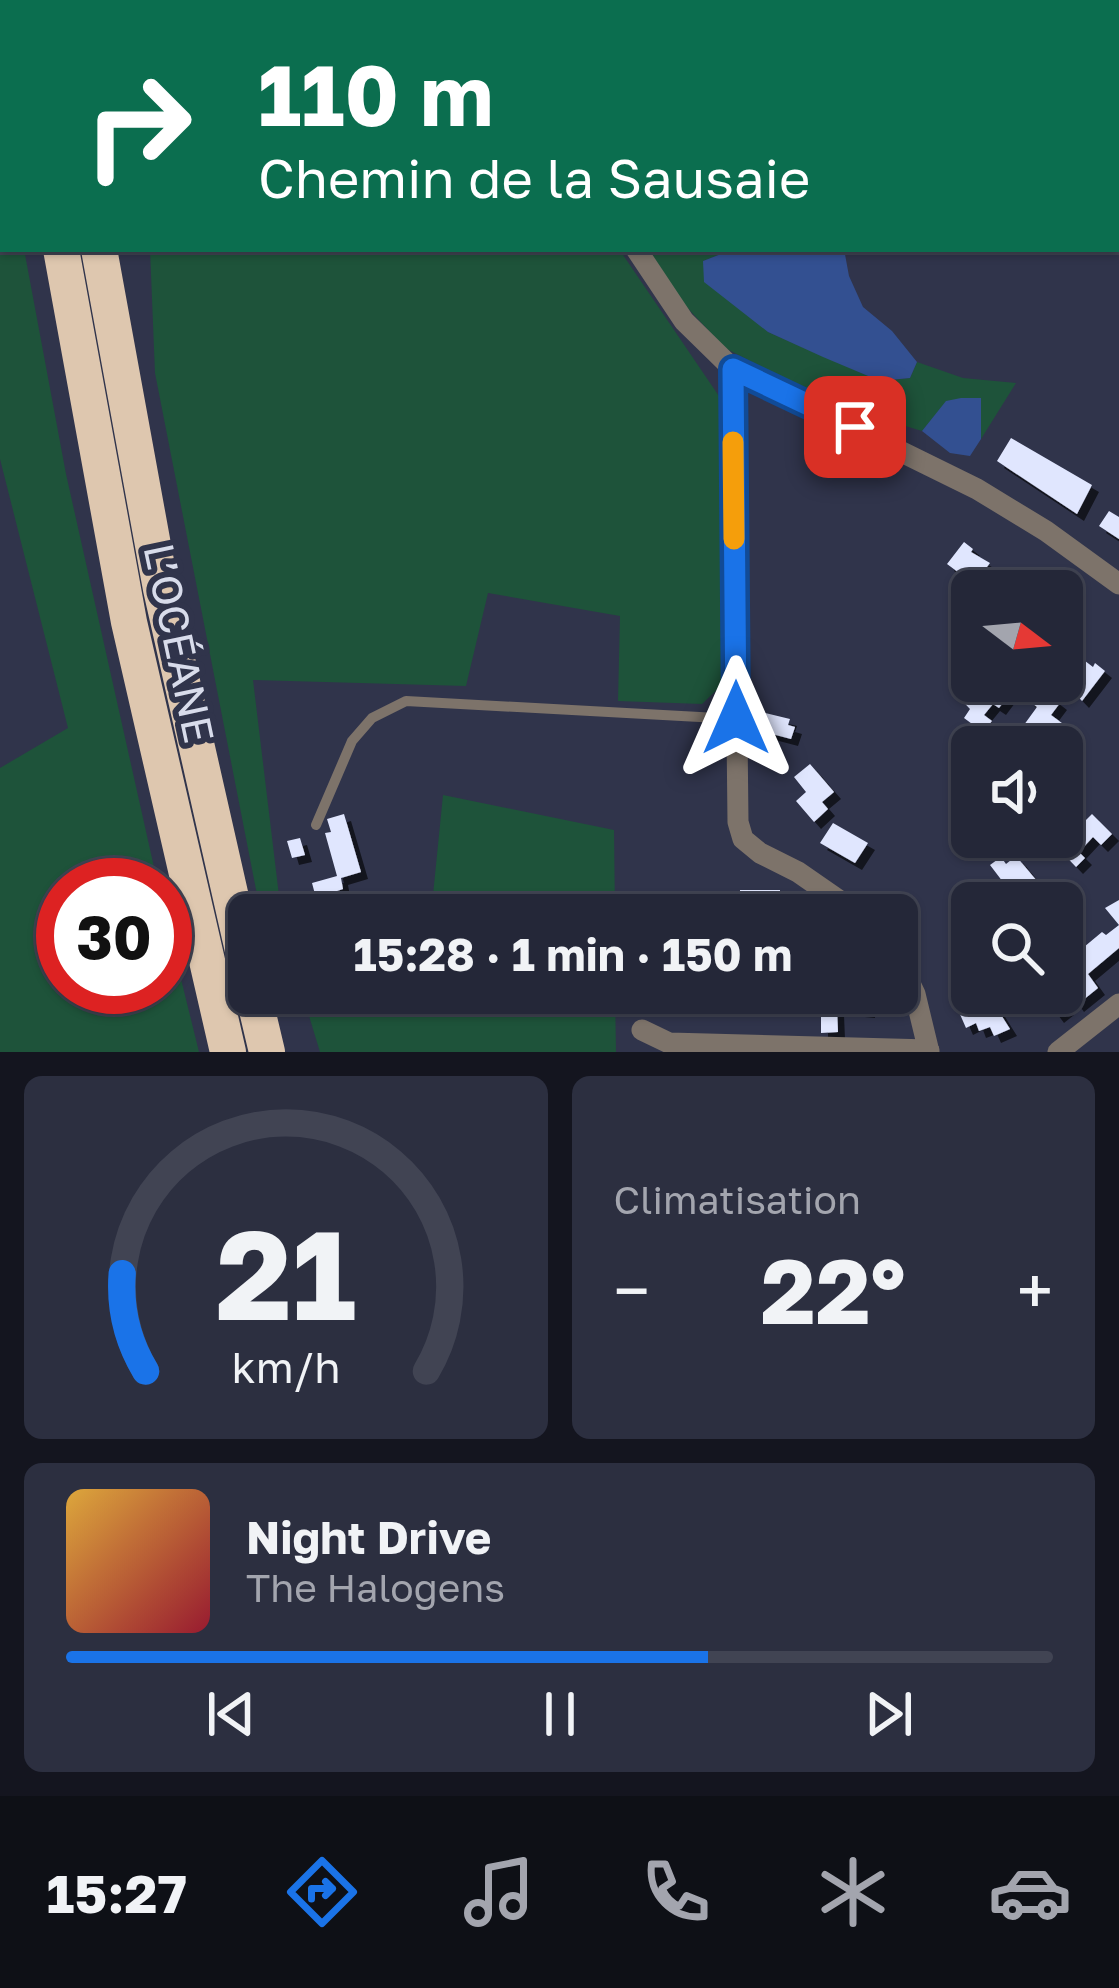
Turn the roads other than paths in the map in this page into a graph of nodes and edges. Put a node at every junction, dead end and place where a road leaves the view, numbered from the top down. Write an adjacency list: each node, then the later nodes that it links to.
1 (62, 252): 16 (highway, L’OCÉANE)
2 (100, 252): 8 (highway, L’OCÉANE)
3 (638, 252): 4 (street)
4 (733, 369): 5 (street); 6 (street)
5 (1119, 584)
6 (736, 718): 7 (lane); 9 (street)
7 (316, 825)
8 (230, 894)
9 (833, 894)
10 (1119, 1004): 14 (street)
11 (918, 1006): 15 (street)
12 (258, 1014): 17 (highway)
13 (642, 1030): 15 (street)
14 (1065, 1050)
15 (929, 1051)
16 (228, 1052)
17 (267, 1052)

